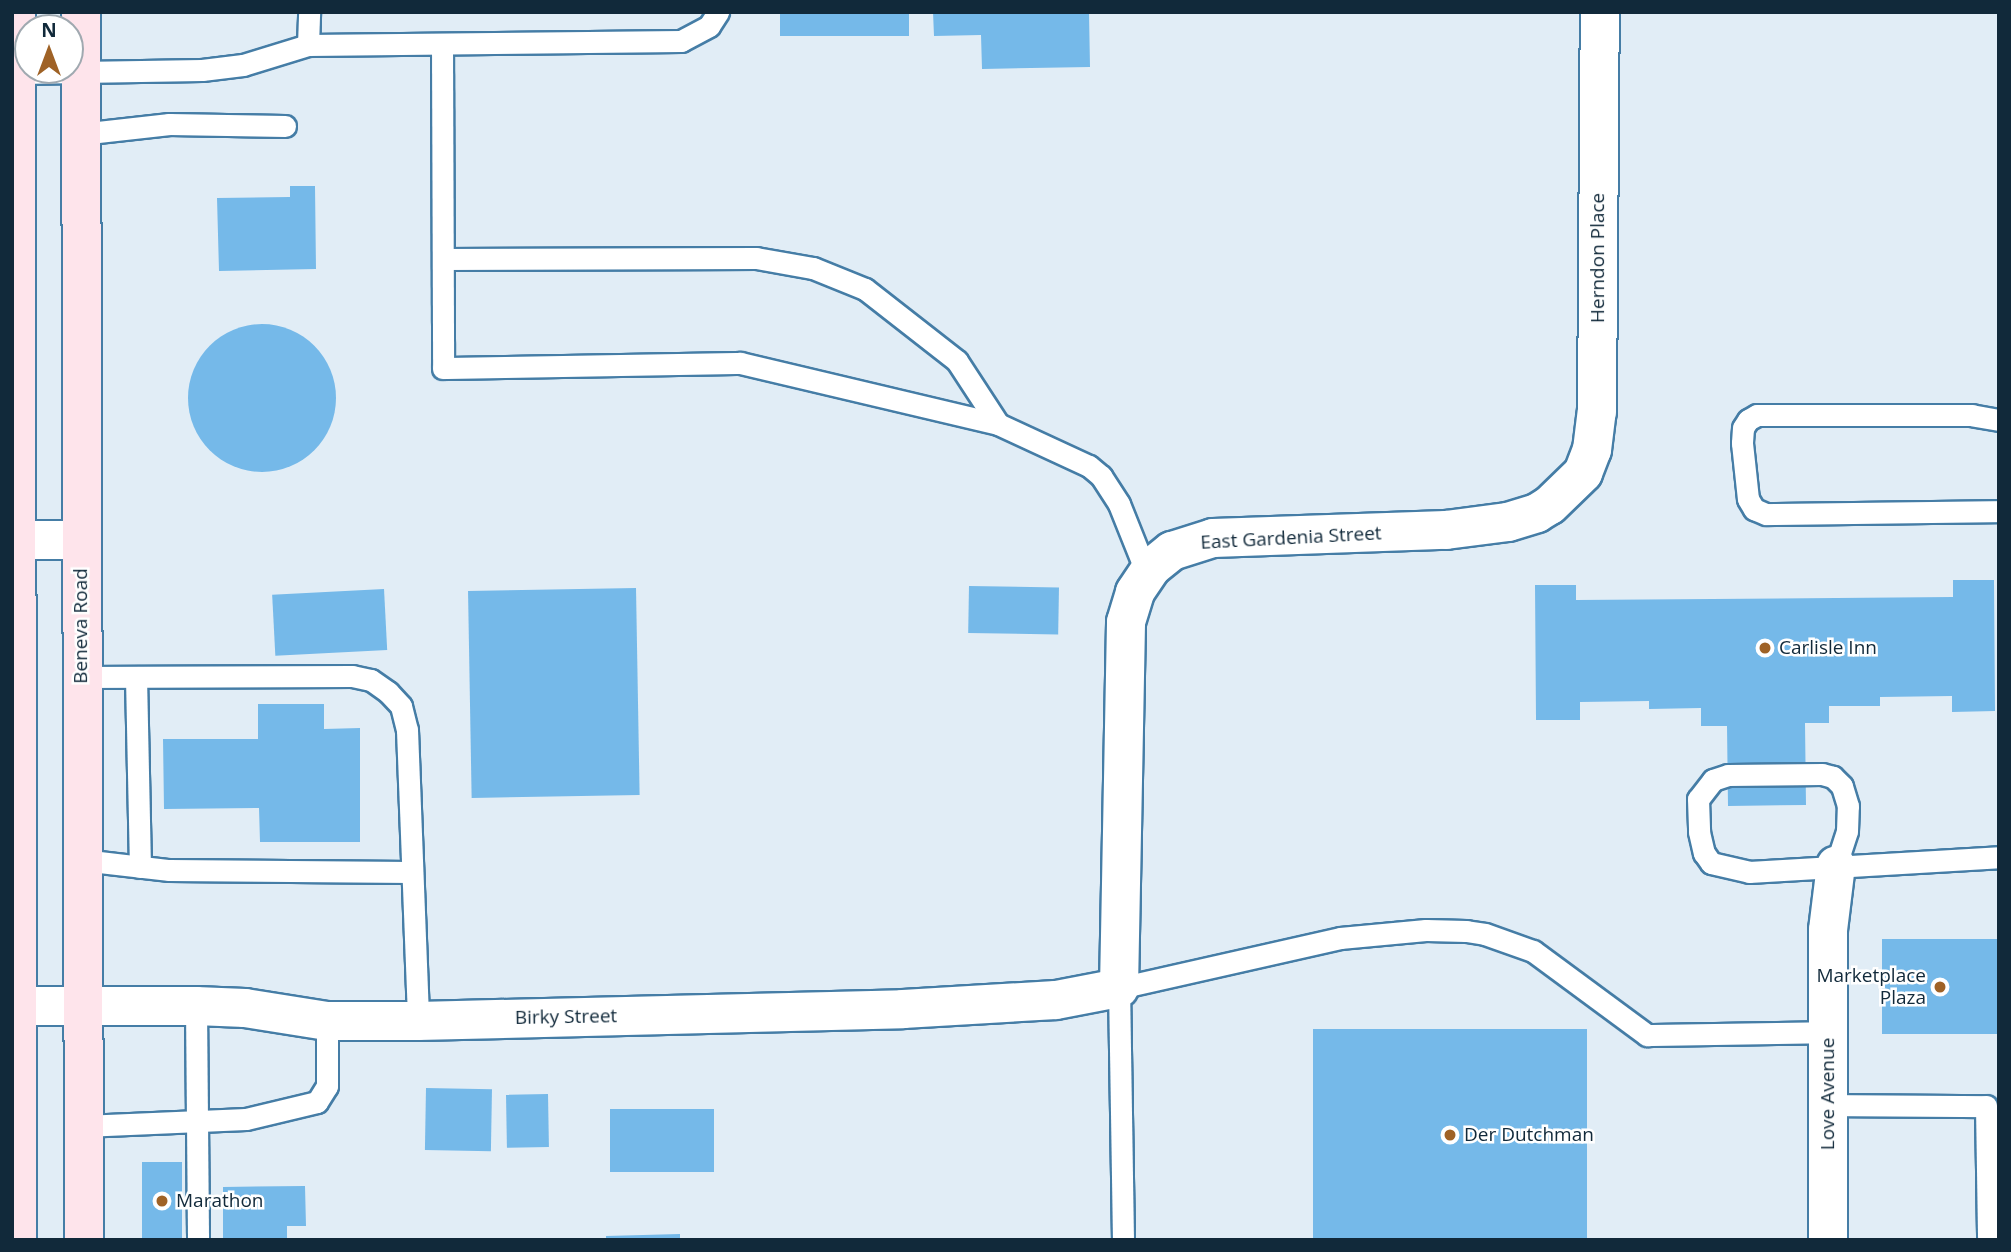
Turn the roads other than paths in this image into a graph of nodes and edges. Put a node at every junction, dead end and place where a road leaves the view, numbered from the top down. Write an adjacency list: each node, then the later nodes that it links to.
1 (309, 12): 4 (lane)
2 (718, 12): 5 (lane)
3 (1600, 12): 14 (street, Herndon Place)
4 (308, 45): 5 (lane); 6 (lane)
5 (442, 45): 11 (lane)
6 (84, 73)
7 (15, 84): 16 (main road)
8 (81, 84): 10 (main road, Beneva Road)
9 (285, 126): 10 (lane)
10 (80, 134): 17 (main road, Beneva Road)
11 (443, 259): 13 (lane); 13 (lane)
12 (1999, 420): 15 (lane)
13 (998, 424): 18 (lane)
14 (1563, 495): 18 (street, East Gardenia Street)
15 (1999, 511)
16 (14, 540): 17 (street); 28 (main road)
17 (81, 540): 19 (main road, Beneva Road)
18 (1147, 574): 26 (street, East Gardenia Street)
19 (81, 677): 20 (lane); 22 (main road, Beneva Road)
20 (136, 677): 24 (lane); 25 (lane)
21 (1999, 857): 23 (lane)
22 (82, 860): 24 (lane); 27 (main road, Beneva Road)
23 (1836, 865): 23 (lane); 32 (street, Love Avenue)
24 (140, 867): 25 (lane)
25 (411, 872): 31 (lane)
26 (1119, 988): 31 (street, Birky Street); 32 (lane); 39 (lane)
27 (81, 1005): 28 (street, Birky Street); 29 (street, Birky Street); 35 (main road, Beneva Road)
28 (14, 1006): 36 (main road)
29 (196, 1006): 30 (street, Birky Street); 34 (lane)
30 (327, 1021): 31 (street, Birky Street); 34 (lane)
31 (418, 1021)
32 (1828, 1032): 33 (street, Love Avenue)
33 (1828, 1105): 40 (street, Love Avenue); 41 (lane)
34 (197, 1123): 35 (lane); 38 (lane)
35 (83, 1126): 37 (main road, Beneva Road)
36 (17, 1240)
37 (84, 1240)
38 (198, 1240)
39 (1123, 1240)
40 (1828, 1240)
41 (1988, 1240)

